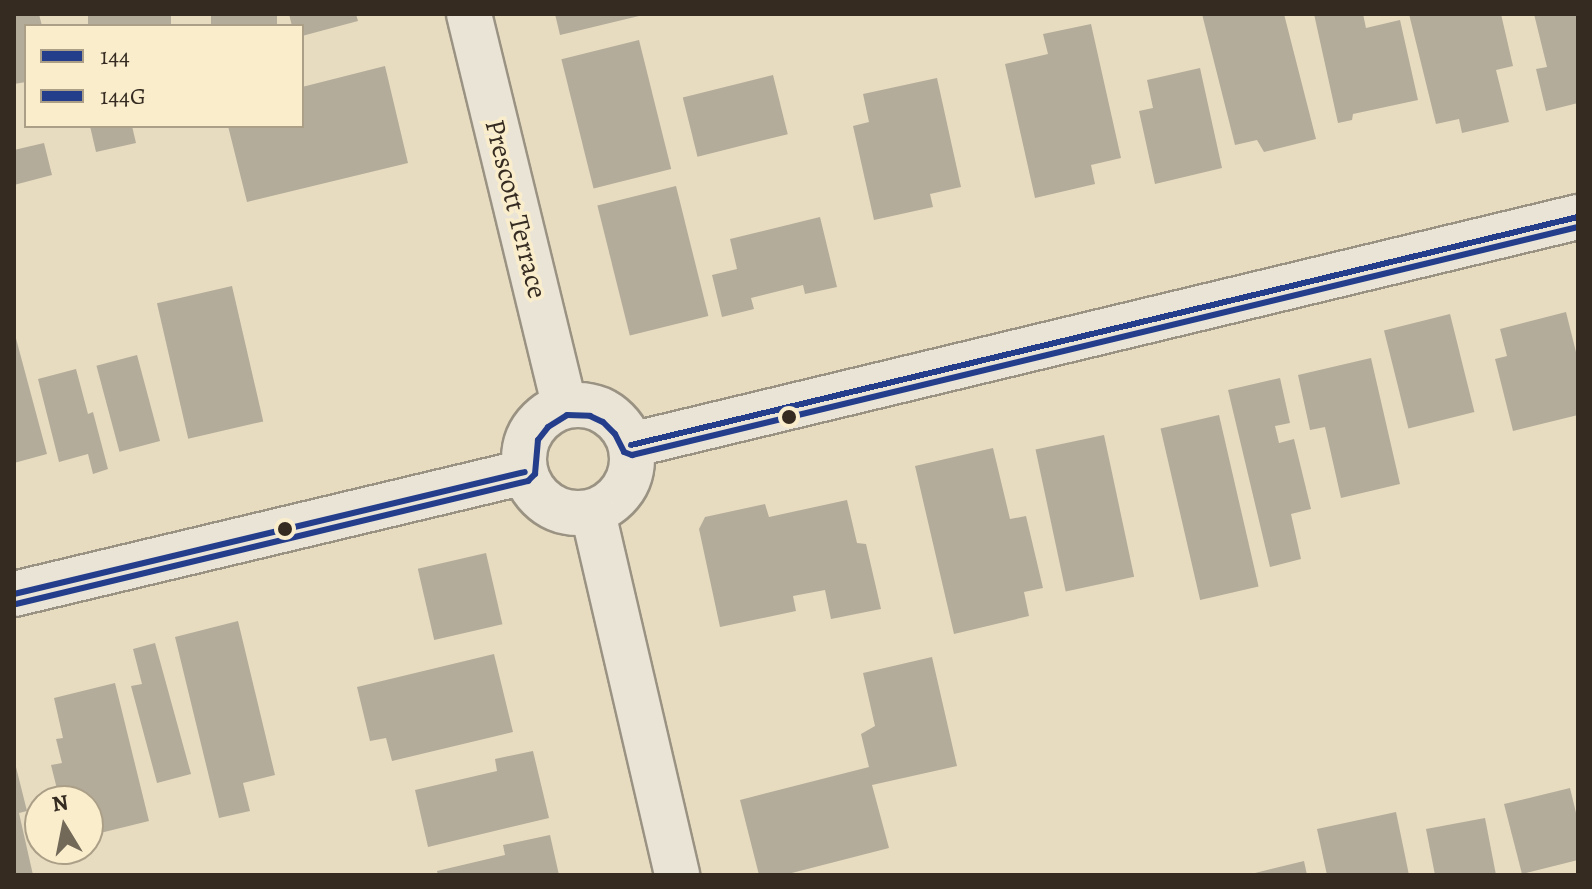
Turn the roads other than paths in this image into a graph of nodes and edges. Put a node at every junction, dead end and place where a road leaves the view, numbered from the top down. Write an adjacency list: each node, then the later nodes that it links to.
1 (469, 14): 3 (street, Prescott Terrace)
2 (1578, 217): 4 (street)
3 (564, 405): 4 (street); 5 (street)
4 (631, 445): 6 (street)
5 (525, 472): 6 (street); 7 (street)
6 (593, 513): 8 (street)
7 (14, 594)
8 (677, 875)

